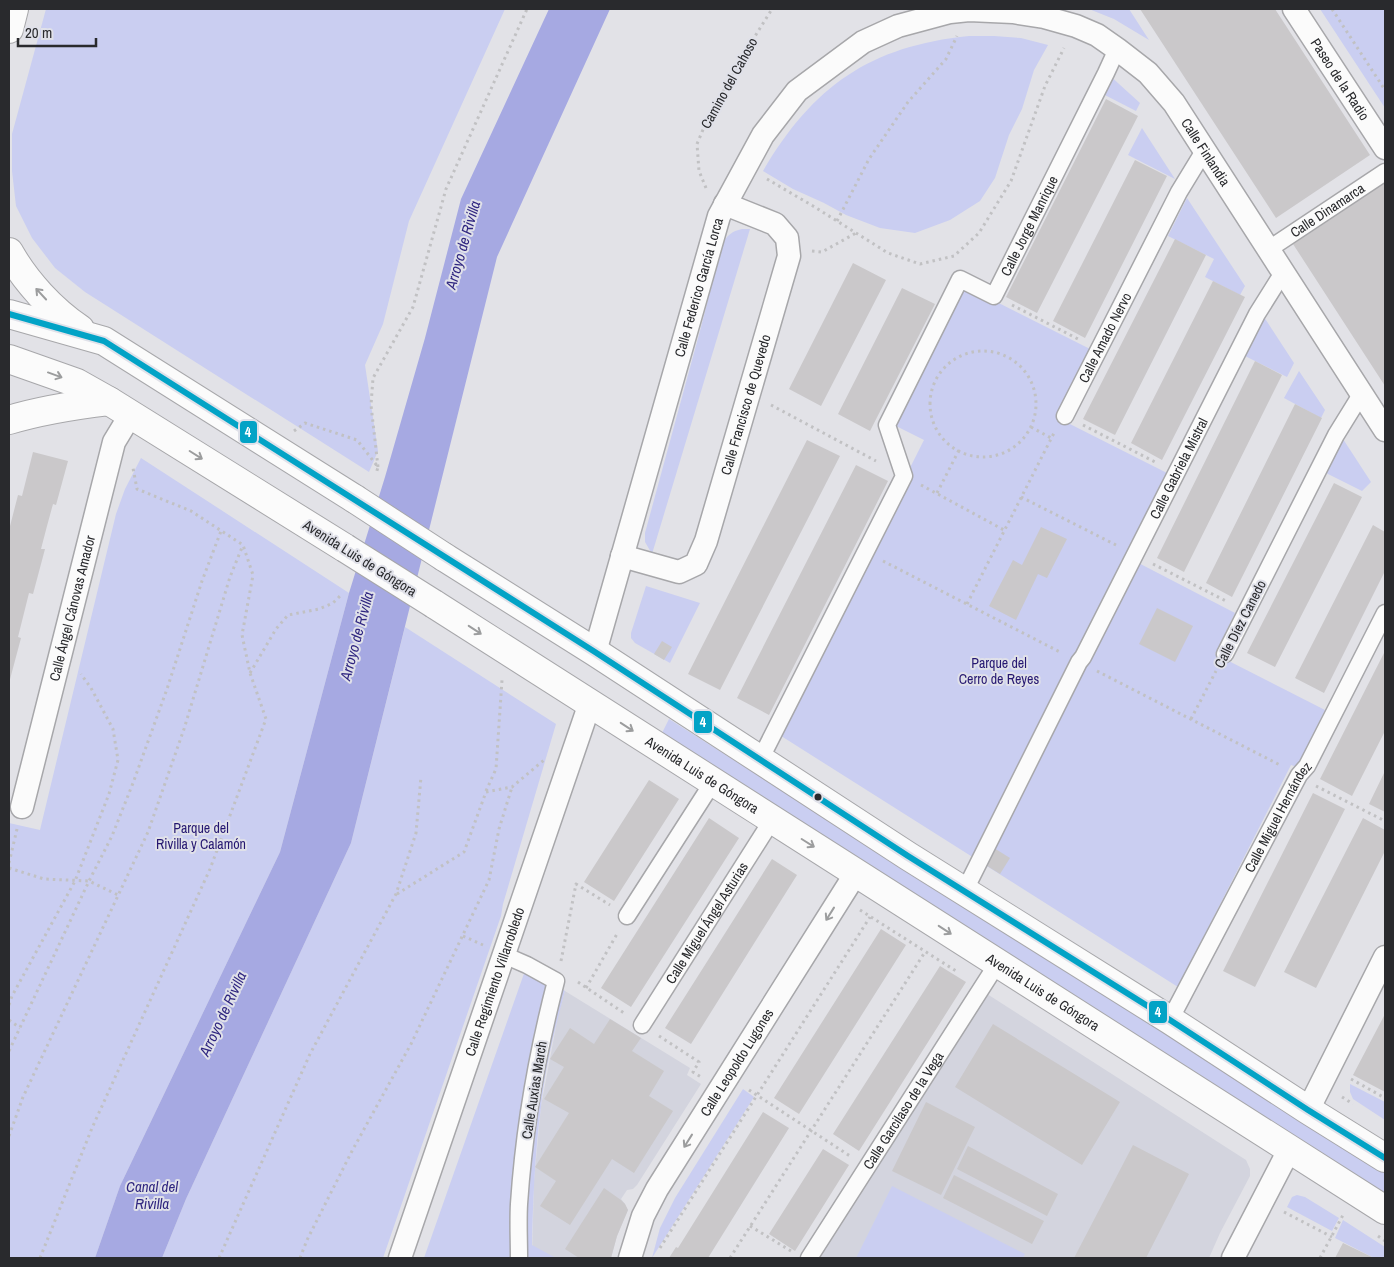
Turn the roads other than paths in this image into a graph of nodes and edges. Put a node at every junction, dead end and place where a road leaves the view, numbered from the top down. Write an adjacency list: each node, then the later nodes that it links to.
1 (14, 9): 4 (main road)
2 (1294, 9): 6 (street, Paseo de la Radio)
3 (937, 13): 5 (street, Calle Finlandia); 9 (street, Calle Federico García Lorca)
4 (9, 29)
5 (1117, 49): 7 (street, Calle Finlandia); 26 (street, Calle Jorge Manrique)
6 (1385, 148)
7 (1204, 151): 10 (street, Calle Finlandia); 18 (street, Calle Amado Nervo)
8 (1385, 172): 10 (street, Calle Dinamarca)
9 (722, 210): 21 (street, Calle Federico García Lorca); 21 (street, Calle Francisco de Quevedo)
10 (1269, 249): 12 (street, Calle Finlandia)
11 (9, 252): 14 (main road, one-way to 11)
12 (1284, 271): 16 (street, Calle Finlandia); 31 (street, Calle Gabriela Mistral)
13 (9, 314): 14 (main road)
14 (91, 337): 23 (main road, bridge)
15 (9, 359): 17 (main road, Avenida Luis de Góngora, one-way to 17)
16 (1362, 393): 20 (street, Calle Finlandia); 24 (street, Calle Díez Canedo)
17 (120, 407): 19 (main road); 25 (main road, Avenida Luis de Góngora, one-way to 25, bridge); 28 (street, Calle Ángel Cánovas Amador)
18 (1065, 416)
19 (9, 420)
20 (1385, 430)
21 (622, 556): 23 (street, Calle Federico García Lorca)
22 (1385, 614): 36 (street, Calle Miguel Hernández)
23 (595, 652): 26 (main road)
24 (1225, 654)
25 (590, 704): 27 (main road, Avenida Luis de Góngora, one-way to 27); 33 (street, Calle Regimiento Villarrobledo)
26 (760, 760): 31 (main road)
27 (713, 782): 29 (main road, Avenida Luis de Góngora); 32 (street)
28 (22, 807)
29 (772, 820): 30 (main road, Avenida Luis de Góngora, one-way to 30); 37 (street, Calle Miguel Ángel Asturias)
30 (856, 873): 35 (main road, Avenida Luis de Góngora, one-way to 35); 45 (street, Calle Leopoldo Lugones, one-way to 45)
31 (964, 892): 36 (main road)
32 (627, 916)
33 (504, 955): 43 (street, Calle Regimiento Villarrobledo); 44 (street, Calle Auxias March)
34 (1385, 956): 38 (street)
35 (997, 964): 39 (main road, Avenida Luis de Góngora); 42 (street, Calle Garcilaso de la Vega)
36 (1170, 1020): 38 (main road)
37 (642, 1025)
38 (1308, 1110): 40 (main road)
39 (1289, 1150): 41 (main road, Avenida Luis de Góngora); 46 (street)
40 (1385, 1158)
41 (1385, 1210)
42 (802, 1256)
43 (400, 1258)
44 (519, 1258)
45 (630, 1258)
46 (1233, 1258)

